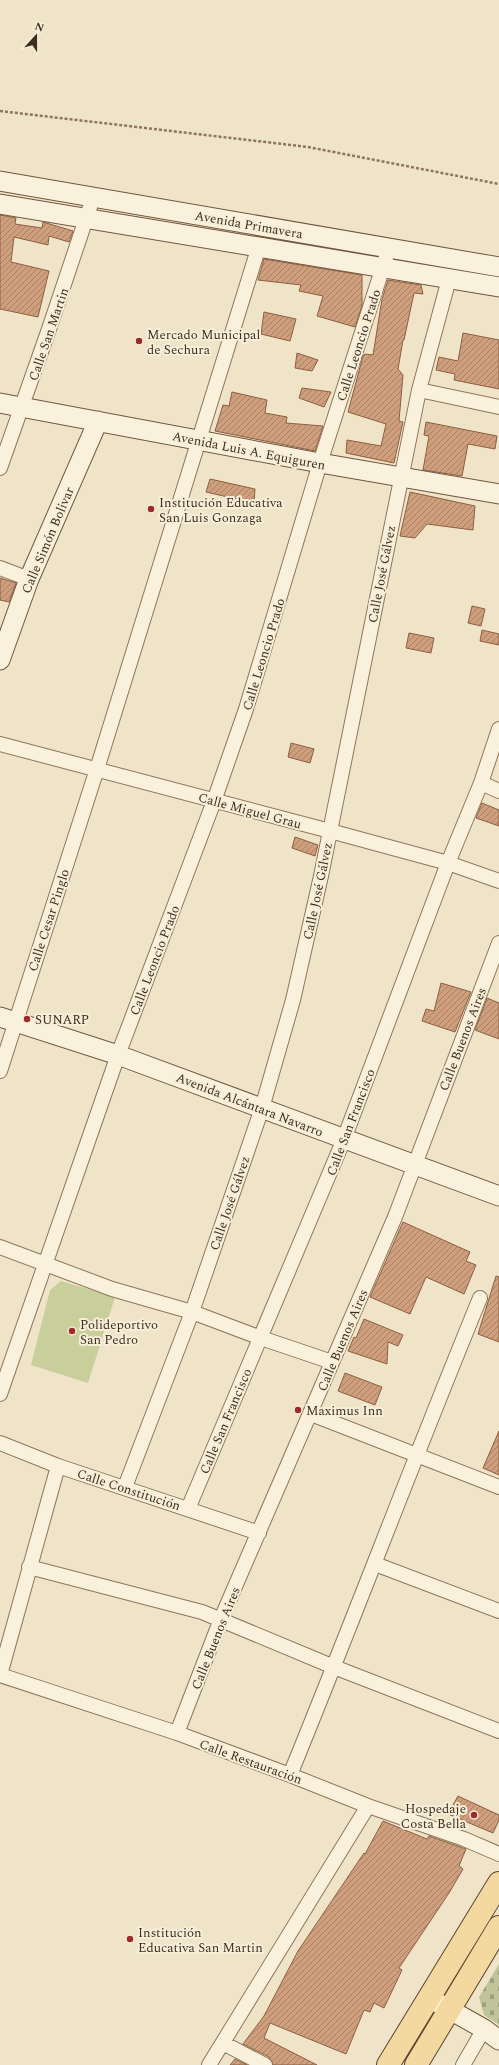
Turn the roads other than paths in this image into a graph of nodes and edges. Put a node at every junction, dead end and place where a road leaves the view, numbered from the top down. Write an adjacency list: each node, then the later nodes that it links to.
1 (0, 181): 2 (street, Avenida Primavera)
2 (93, 198): 4 (street, Calle San Martin); 6 (street, Avenida Primavera)
3 (0, 204): 4 (street, Avenida Primavera)
4 (87, 219): 5 (street, Avenida Primavera); 13 (street, Calle San Martin)
5 (259, 246): 8 (street, Avenida Primavera); 16 (street, Calle Cesar Pinglo)
6 (389, 248): 7 (street, Avenida Primavera); 8 (street, Calle Leoncio Prado)
7 (499, 266)
8 (382, 269): 9 (street, Avenida Primavera); 17 (street, Calle Leoncio Prado)
9 (449, 279): 10 (street, Avenida Primavera); 11 (street, Calle José Gálvez)
10 (499, 287)
11 (419, 390): 14 (street); 19 (street, Calle José Gálvez)
12 (0, 403): 13 (street, Avenida Luis A. Equiguren)
13 (22, 407): 15 (street, Avenida Luis A. Equiguren); 18 (street, Calle San Martin)
14 (499, 407)
15 (98, 421): 16 (street, Avenida Luis A. Equiguren); 22 (street, Calle Simón Bolivar)
16 (200, 440): 17 (street, Avenida Luis A. Equiguren); 26 (street, Calle Cesar Pinglo)
17 (320, 463): 19 (street, Avenida Luis A. Equiguren); 29 (street, Calle Leoncio Prado)
18 (0, 468)
19 (400, 477): 20 (street, Avenida Luis A. Equiguren); 30 (street, Calle José Gálvez)
20 (499, 494)
21 (0, 568): 22 (street)
22 (29, 580): 23 (street, Calle Simón Bolivar)
23 (0, 660)
24 (499, 730): 27 (street, Calle San Francisco)
25 (0, 744): 26 (street, Calle Miguel Grau)
26 (97, 769): 29 (street, Calle Miguel Grau); 34 (street, Calle Cesar Pinglo)
27 (481, 784): 28 (street); 31 (street, Calle San Francisco)
28 (499, 791)
29 (214, 801): 30 (street, Calle Miguel Grau); 35 (street, Calle Leoncio Prado)
30 (330, 830): 31 (street, Calle Miguel Grau); 37 (street, Calle José Gálvez)
31 (448, 863): 32 (street, Calle Miguel Grau); 38 (street, Calle San Francisco)
32 (499, 880)
33 (499, 943): 39 (street, Calle Buenos Aires)
34 (8, 1020): 35 (street, Avenida Alcántara Navarro); 36 (street, Calle Cesar Pinglo)
35 (118, 1055): 37 (street, Avenida Alcántara Navarro); 42 (street, Calle Leoncio Prado)
36 (0, 1071)
37 (262, 1108): 38 (street, Avenida Alcántara Navarro); 44 (street, Calle José Gálvez)
38 (344, 1139): 39 (street, Avenida Alcántara Navarro); 45 (street, Calle San Francisco)
39 (415, 1165): 40 (street, Avenida Alcántara Navarro); 46 (street, Calle Buenos Aires)
40 (499, 1196)
41 (0, 1247): 42 (street)
42 (45, 1262): 44 (street); 47 (street)
43 (480, 1298): 50 (street)
44 (192, 1312): 45 (street); 53 (street, Calle José Gálvez)
45 (261, 1338): 46 (street); 54 (street, Calle San Francisco)
46 (332, 1362): 48 (street, Calle Buenos Aires)
47 (0, 1394)
48 (311, 1414): 50 (street); 55 (street, Calle Buenos Aires)
49 (0, 1443): 51 (street, Calle Constitución)
50 (416, 1454): 52 (street); 56 (street)
51 (58, 1466): 53 (street, Calle Constitución); 57 (street)
52 (499, 1487)
53 (125, 1488): 54 (street, Calle Constitución)
54 (188, 1509): 55 (street, Calle Constitución)
55 (259, 1533): 59 (street, Calle Buenos Aires)
56 (375, 1564): 58 (street); 60 (street)
57 (29, 1567): 59 (street); 61 (street)
58 (499, 1611)
59 (221, 1619): 60 (street); 63 (street, Calle Buenos Aires)
60 (334, 1667): 62 (street); 64 (street)
61 (0, 1675): 63 (street, Calle Restauración)
62 (499, 1731)
63 (177, 1733): 64 (street, Calle Restauración)
64 (290, 1775): 65 (street, Calle Restauración)
65 (368, 1806): 66 (street, Calle Restauración); 72 (street)
66 (499, 1854)
67 (499, 1883): 69 (main road)
68 (499, 1926): 70 (main road)
69 (429, 1998): 70 (street); 75 (main road)
70 (450, 2009): 71 (street); 76 (main road)
71 (492, 2034): 77 (street)
72 (223, 2043): 73 (street); 74 (street)
73 (209, 2065)
74 (265, 2065)
75 (388, 2065)
76 (416, 2065)
77 (463, 2065)

